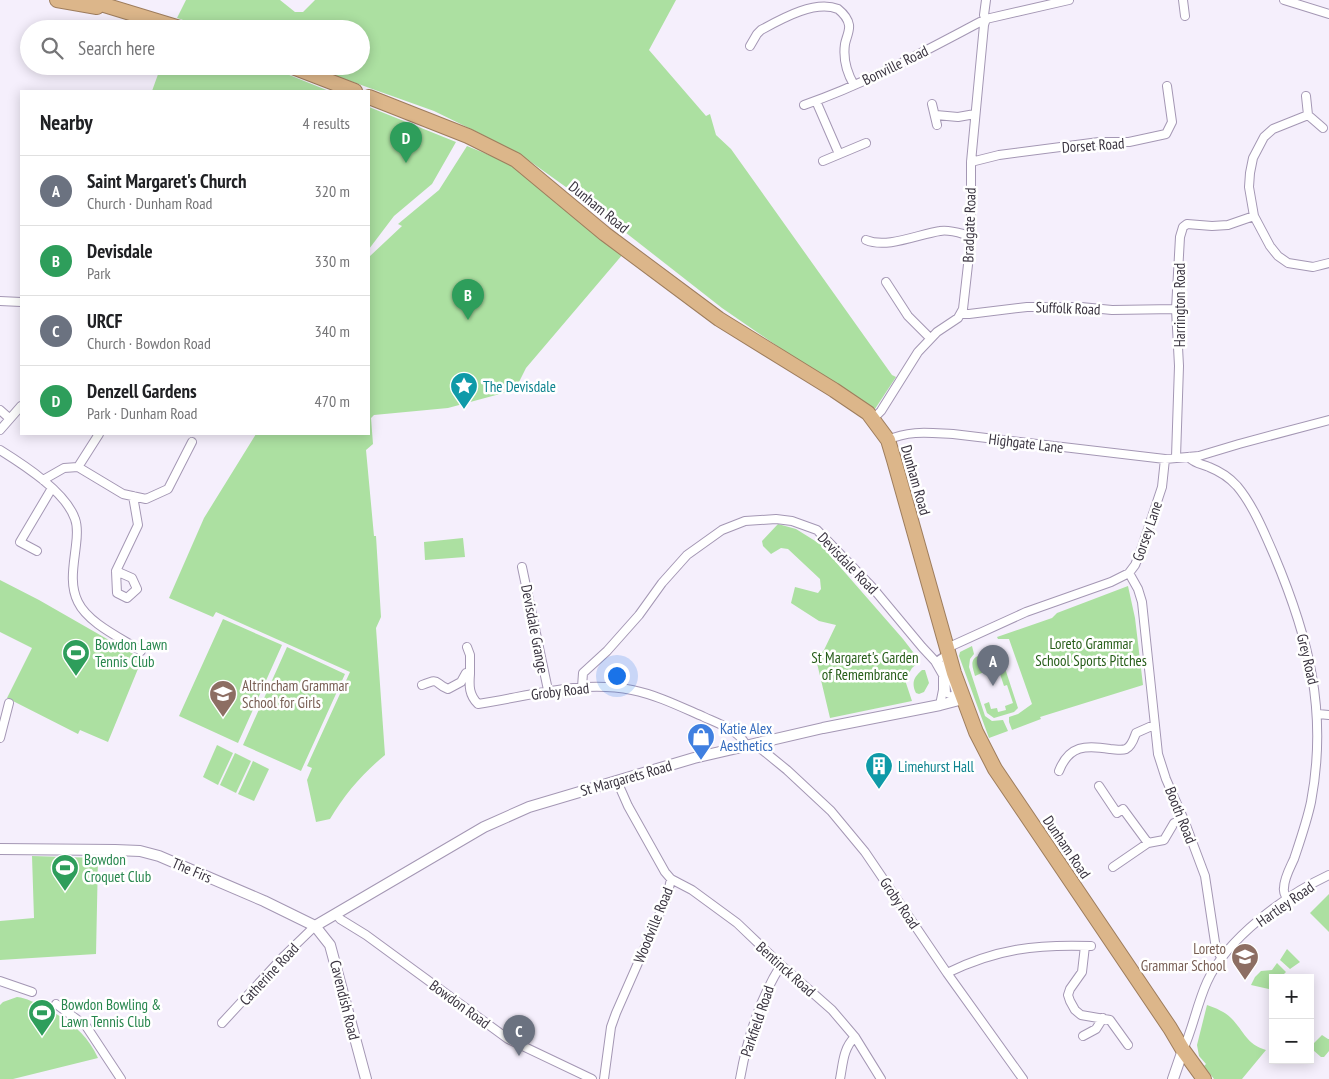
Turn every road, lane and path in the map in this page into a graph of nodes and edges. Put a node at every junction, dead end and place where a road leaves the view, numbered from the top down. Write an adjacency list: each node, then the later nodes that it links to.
1 (57, 0): 8 (highway)
2 (88, 0): 8 (highway)
3 (986, 0): 12 (street, Bradgate Road)
4 (1069, 0): 7 (street, Bonville Road)
5 (1183, 0): 10 (street)
6 (1284, 0): 9 (street)
7 (1056, 1): 12 (street, Bonville Road)
8 (115, 10): 11 (highway)
9 (1329, 13)
10 (1186, 16)
11 (151, 20)
12 (986, 20): 15 (street, Bonville Road); 23 (street, Bradgate Road)
13 (750, 46): 15 (street)
14 (313, 75): 17 (highway)
15 (854, 85): 20 (street, Bonville Road)
16 (1167, 86): 31 (street, Dorset Road)
17 (352, 90)
18 (1306, 96): 25 (street)
19 (370, 97): 45 (highway, Dunham Road)
20 (816, 101): 22 (street, Bonville Road); 29 (street)
21 (932, 104): 24 (street)
22 (804, 105)
23 (975, 114): 24 (street); 31 (street, Bradgate Road)
24 (936, 115): 26 (street)
25 (1308, 115): 27 (street); 32 (street)
26 (938, 125)
27 (1323, 128)
28 (866, 143): 29 (street)
29 (839, 154): 30 (street)
30 (824, 160)
31 (971, 162): 33 (street, Bradgate Road)
32 (1254, 216): 35 (street); 39 (street, Harrington Road)
33 (971, 236): 34 (street); 40 (street, Bradgate Road)
34 (869, 244)
35 (1329, 263)
36 (886, 282): 41 (street)
37 (0, 301): 38 (street)
38 (20, 302)
39 (1176, 309): 40 (street, Suffolk Road); 52 (street, Harrington Road)
40 (961, 314): 41 (street)
41 (930, 338): 45 (street)
42 (20, 407): 44 (street)
43 (0, 410): 44 (street)
44 (9, 418): 47 (street)
45 (874, 419): 49 (highway, Dunham Road)
46 (1329, 420): 53 (street)
47 (0, 430)
48 (98, 435): 55 (street)
49 (888, 440): 54 (street, Highgate Lane); 65 (highway, Dunham Road)
50 (192, 442): 58 (street)
51 (0, 450): 56 (street)
52 (1176, 457): 53 (street); 54 (street)
53 (1189, 458): 73 (street, Grey Road)
54 (1165, 459): 62 (street, Gorsey Lane)
55 (78, 467): 56 (street); 58 (street)
56 (42, 480): 57 (street)
57 (52, 488): 59 (street); 64 (street)
58 (133, 496): 61 (street)
59 (37, 551)
60 (522, 567): 69 (street, Devisdale Grange)
61 (116, 571)
62 (1129, 572): 65 (street, Gorsey Lane); 75 (street, Booth Road)
63 (467, 648): 66 (street)
64 (141, 650)
65 (945, 652): 65 (street); 70 (highway, Dunham Road)
66 (470, 674): 67 (street); 69 (street, Groby Road)
67 (422, 685)
68 (582, 687): 69 (street, Groby Road); 72 (street, Devisdale Road); 78 (street, Groby Road)
69 (548, 690)
70 (963, 699): 72 (street, St Margarets Road); 102 (highway, Dunham Road)
71 (9, 703): 76 (street)
72 (940, 705): 77 (street, St Margarets Road)
73 (1318, 714): 74 (street); 88 (street, Grey Road)
74 (1329, 715)
75 (1154, 725): 79 (street); 82 (street, Booth Road)
76 (0, 738)
77 (758, 743): 78 (street, St Margarets Road); 93 (street, Groby Road)
78 (746, 746): 80 (street, St Margarets Road)
79 (1059, 771)
80 (617, 780): 87 (street, Woodville Road); 89 (street, St Margarets Road)
81 (1100, 786): 83 (street)
82 (1184, 820): 83 (street); 91 (street, Booth Road)
83 (1148, 843): 85 (street)
84 (0, 849): 90 (street, The Firs)
85 (1113, 867)
86 (1329, 875): 88 (street, Hartley Road)
87 (671, 879): 92 (street, Bentinck Road); 106 (street, Woodville Road)
88 (1287, 898): 91 (street, Hartley Road)
89 (336, 914): 90 (street, St Margarets Road); 105 (street, Bowdon Road)
90 (315, 926): 98 (street, Catherine Road); 104 (street, Cavendish Road)
91 (1221, 957): 102 (street)
92 (780, 965): 100 (street, Bentinck Road); 107 (street, Parkfield Road)
93 (947, 973): 97 (street); 110 (street, Groby Road)
94 (0, 981): 95 (street)
95 (32, 992)
96 (56, 1004): 103 (street)
97 (1102, 1018): 99 (street); 101 (street)
98 (222, 1023)
99 (1083, 1036)
100 (855, 1037): 108 (street); 109 (street, Bentinck Road)
101 (1128, 1045)
102 (1184, 1050): 111 (street); 112 (highway, Dunham Road)
103 (121, 1079)
104 (366, 1079)
105 (592, 1079)
106 (604, 1079)
107 (740, 1079)
108 (840, 1079)
109 (881, 1079)
110 (1023, 1079)
111 (1173, 1079)
112 (1204, 1079)

